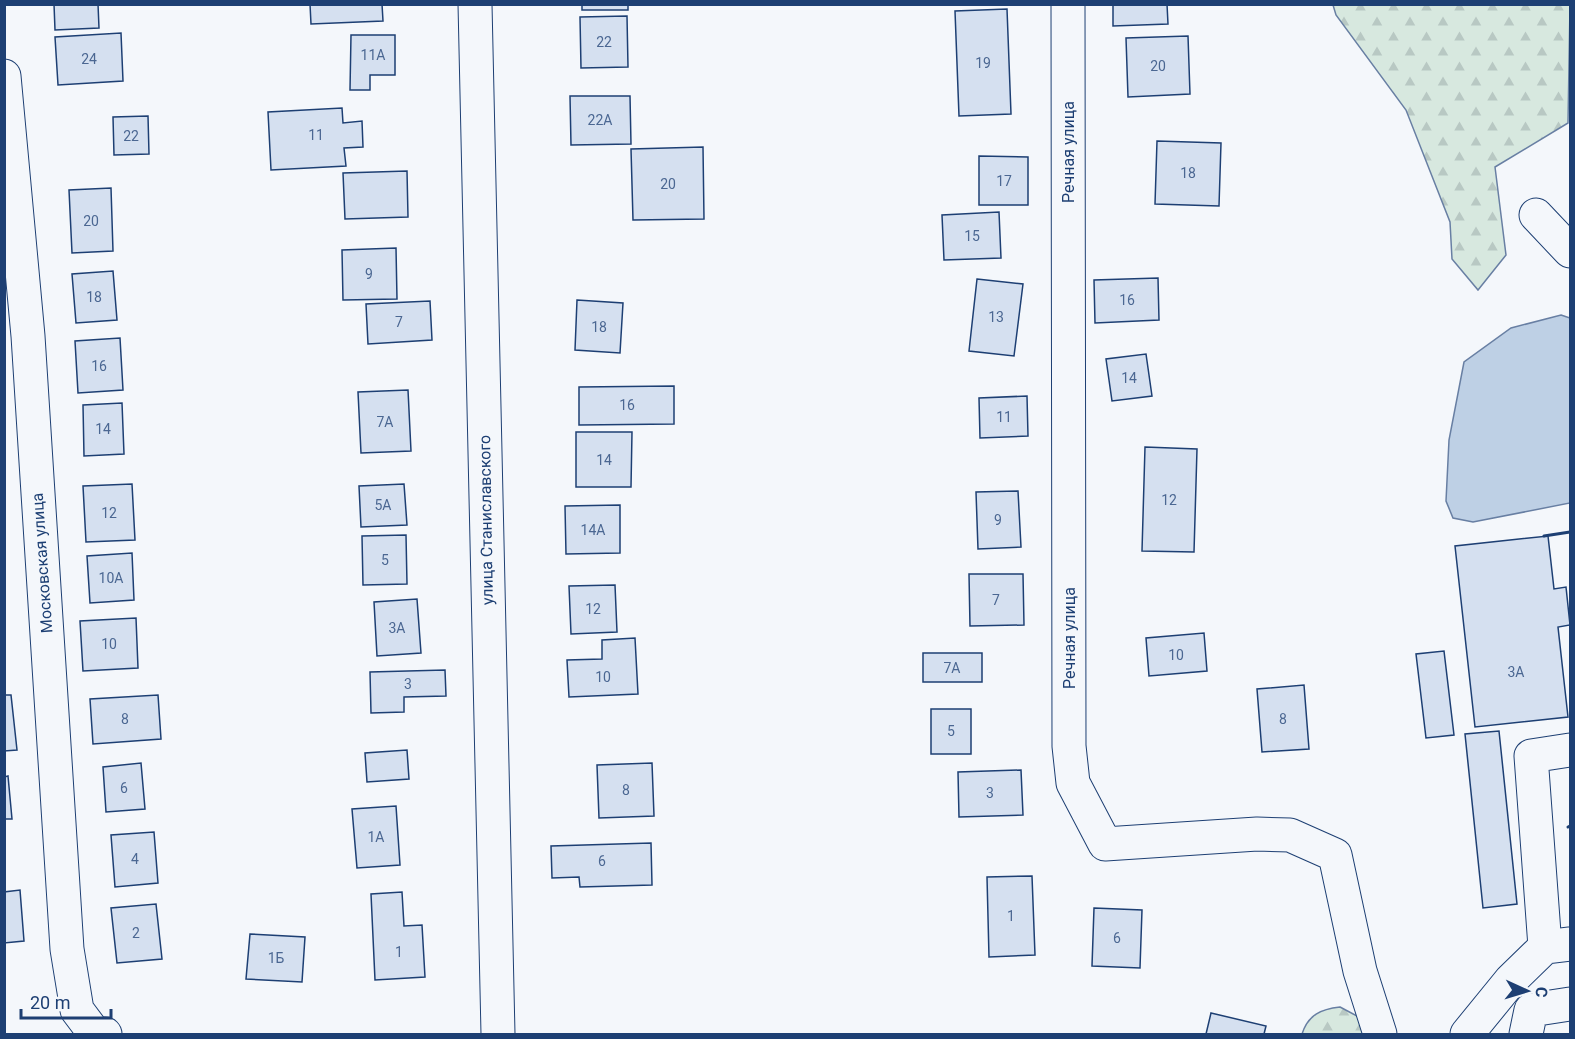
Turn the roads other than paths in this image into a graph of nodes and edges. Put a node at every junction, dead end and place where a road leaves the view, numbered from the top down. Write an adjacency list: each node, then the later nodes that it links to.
1 (475, 4): 10 (street, улица Станиславского)
2 (1068, 4): 11 (street, Речная улица)
3 (4, 76): 9 (street, Московская улица)
4 (1536, 215): 5 (street)
5 (1570, 251)
6 (1570, 750): 7 (street)
7 (1558, 945): 12 (street)
8 (1570, 1004): 13 (street)
9 (105, 1035)
10 (498, 1035)
11 (1380, 1035)
12 (1467, 1035)
13 (1526, 1035)

